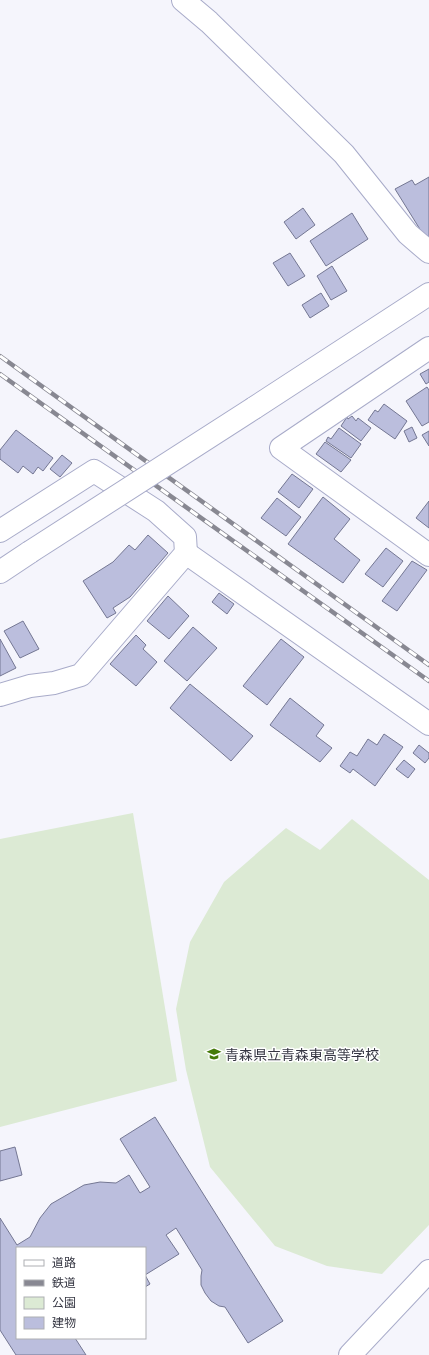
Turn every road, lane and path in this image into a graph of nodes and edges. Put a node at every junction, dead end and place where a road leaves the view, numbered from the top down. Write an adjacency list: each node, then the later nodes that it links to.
1 (183, 0): 2 (street)
2 (429, 252)
3 (429, 294): 8 (street, bridge)
4 (429, 348): 7 (street)
5 (0, 531): 6 (street)
6 (186, 553): 9 (street); 10 (street)
7 (429, 555)
8 (0, 572)
9 (0, 695)
10 (429, 724)
11 (429, 1271): 12 (street)
12 (350, 1355)

